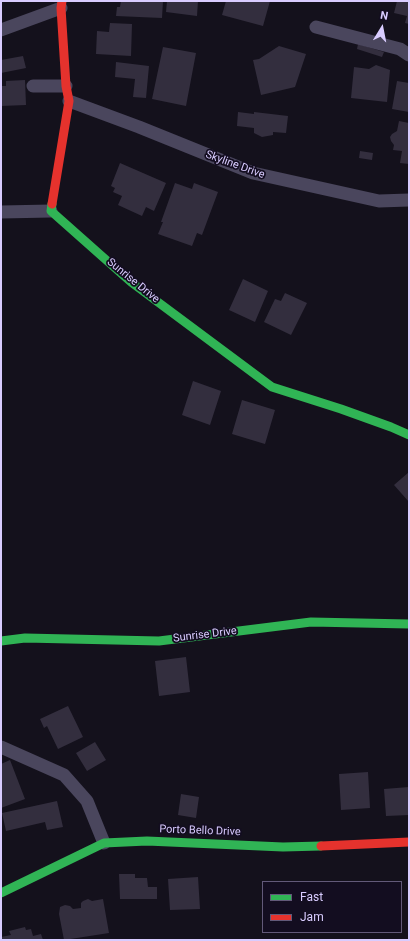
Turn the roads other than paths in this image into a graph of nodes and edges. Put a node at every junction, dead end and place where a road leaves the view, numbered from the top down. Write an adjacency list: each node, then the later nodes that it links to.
1 (62, 5): 3 (street); 6 (street)
2 (316, 27): 4 (street)
3 (1, 30)
4 (409, 55)
5 (33, 86): 6 (street)
6 (66, 86): 7 (street)
7 (69, 101): 8 (street, Skyline Drive); 9 (street)
8 (409, 200)
9 (51, 211): 10 (street); 11 (street, Sunrise Drive)
10 (1, 212)
11 (409, 435)
12 (409, 624): 13 (street, Sunrise Drive)
13 (1, 642)
14 (1, 747): 16 (street)
15 (409, 842): 16 (street, Porto Bello Drive)
16 (104, 844): 17 (street, Porto Bello Drive)
17 (1, 893)

